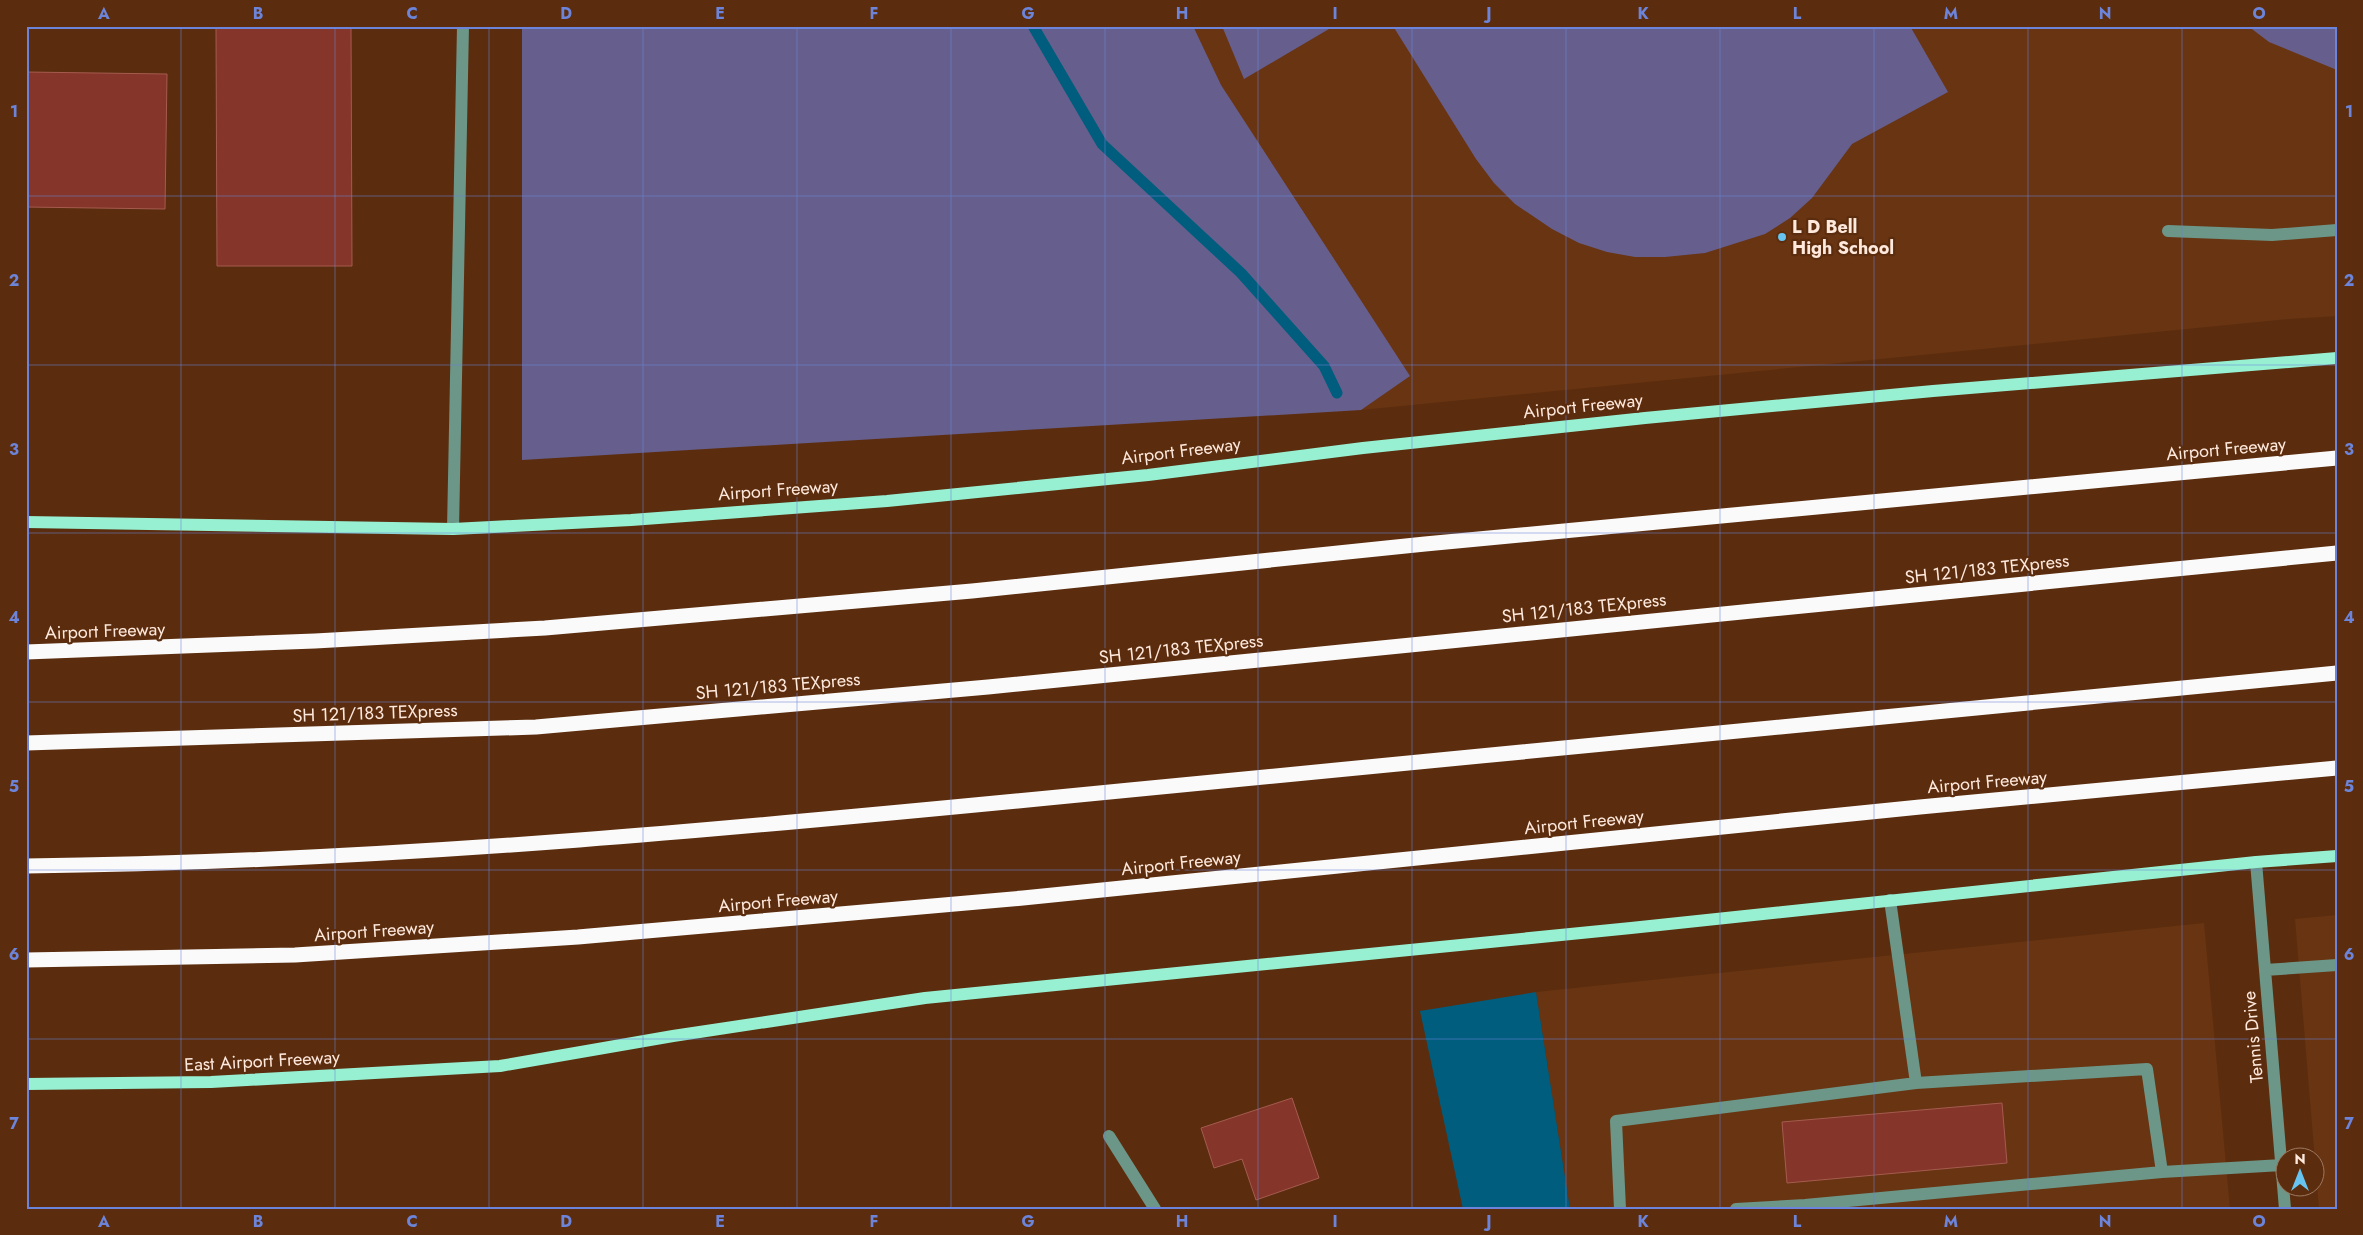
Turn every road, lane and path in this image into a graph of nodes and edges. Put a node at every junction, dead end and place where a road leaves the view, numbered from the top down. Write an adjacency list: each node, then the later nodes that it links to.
1 (463, 26): 7 (street)
2 (2337, 230): 3 (street)
3 (2168, 231)
4 (2337, 358): 7 (main road, Airport Freeway)
5 (2337, 458): 9 (highway, Airport Freeway)
6 (26, 522): 7 (main road, Airport Freeway)
7 (453, 529)
8 (2337, 553): 11 (highway, SH 121/183 TEXpress)
9 (26, 652)
10 (2337, 673): 15 (highway)
11 (26, 743)
12 (2337, 768): 17 (highway, Airport Freeway)
13 (2337, 856): 14 (main road)
14 (2256, 862): 16 (main road); 19 (street, Tennis Drive)
15 (26, 866)
16 (1890, 900): 20 (street); 21 (main road, East Airport Freeway)
17 (26, 960)
18 (2337, 966): 19 (street)
19 (2265, 970): 23 (street, Tennis Drive)
20 (1916, 1083): 25 (street); 27 (street)
21 (26, 1084)
22 (1109, 1136): 26 (street)
23 (2281, 1148)
24 (2276, 1165): 25 (street)
25 (2162, 1172): 28 (street)
26 (1155, 1209)
27 (1620, 1209)
28 (1736, 1209)

